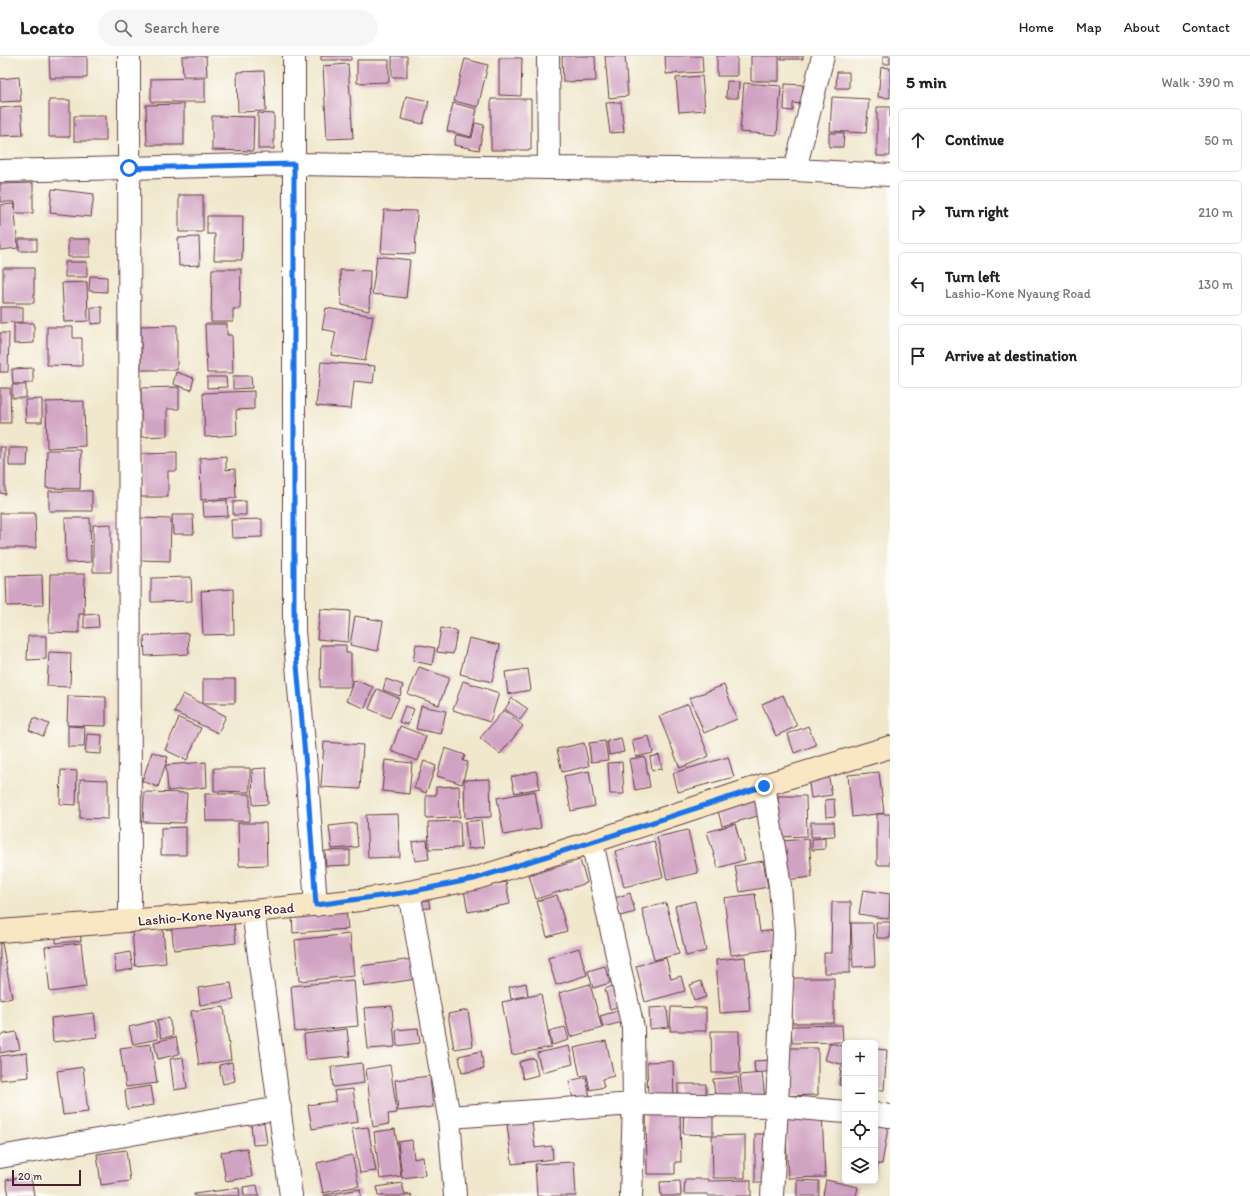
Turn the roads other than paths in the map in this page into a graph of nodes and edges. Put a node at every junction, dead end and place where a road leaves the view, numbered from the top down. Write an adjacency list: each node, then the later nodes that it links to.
1 (129, 56): 6 (street)
2 (294, 56): 5 (street)
3 (548, 56): 7 (street)
4 (823, 56): 8 (street)
5 (294, 164): 6 (street); 7 (street); 15 (street)
6 (129, 168): 9 (street); 17 (street)
7 (549, 168): 8 (street)
8 (795, 170): 10 (street)
9 (0, 171)
10 (890, 175)
11 (890, 747): 12 (main road, Lashio-Kone Nyaung Road)
12 (764, 786): 13 (main road, Lashio-Kone Nyaung Road); 20 (street)
13 (592, 842): 14 (main road, Lashio-Kone Nyaung Road); 19 (street)
14 (409, 892): 15 (main road, Lashio-Kone Nyaung Road); 25 (street)
15 (316, 905): 16 (main road, Lashio-Kone Nyaung Road)
16 (253, 911): 17 (main road, Lashio-Kone Nyaung Road); 21 (street)
17 (130, 921): 18 (main road, Lashio-Kone Nyaung Road)
18 (0, 931)
19 (634, 1104): 20 (street); 25 (street); 29 (street)
20 (777, 1106): 22 (street); 30 (street)
21 (280, 1108): 26 (street); 27 (street)
22 (842, 1112)
23 (878, 1114): 24 (street)
24 (890, 1116)
25 (449, 1117): 28 (street)
26 (0, 1157)
27 (291, 1196)
28 (455, 1196)
29 (632, 1196)
30 (772, 1196)

